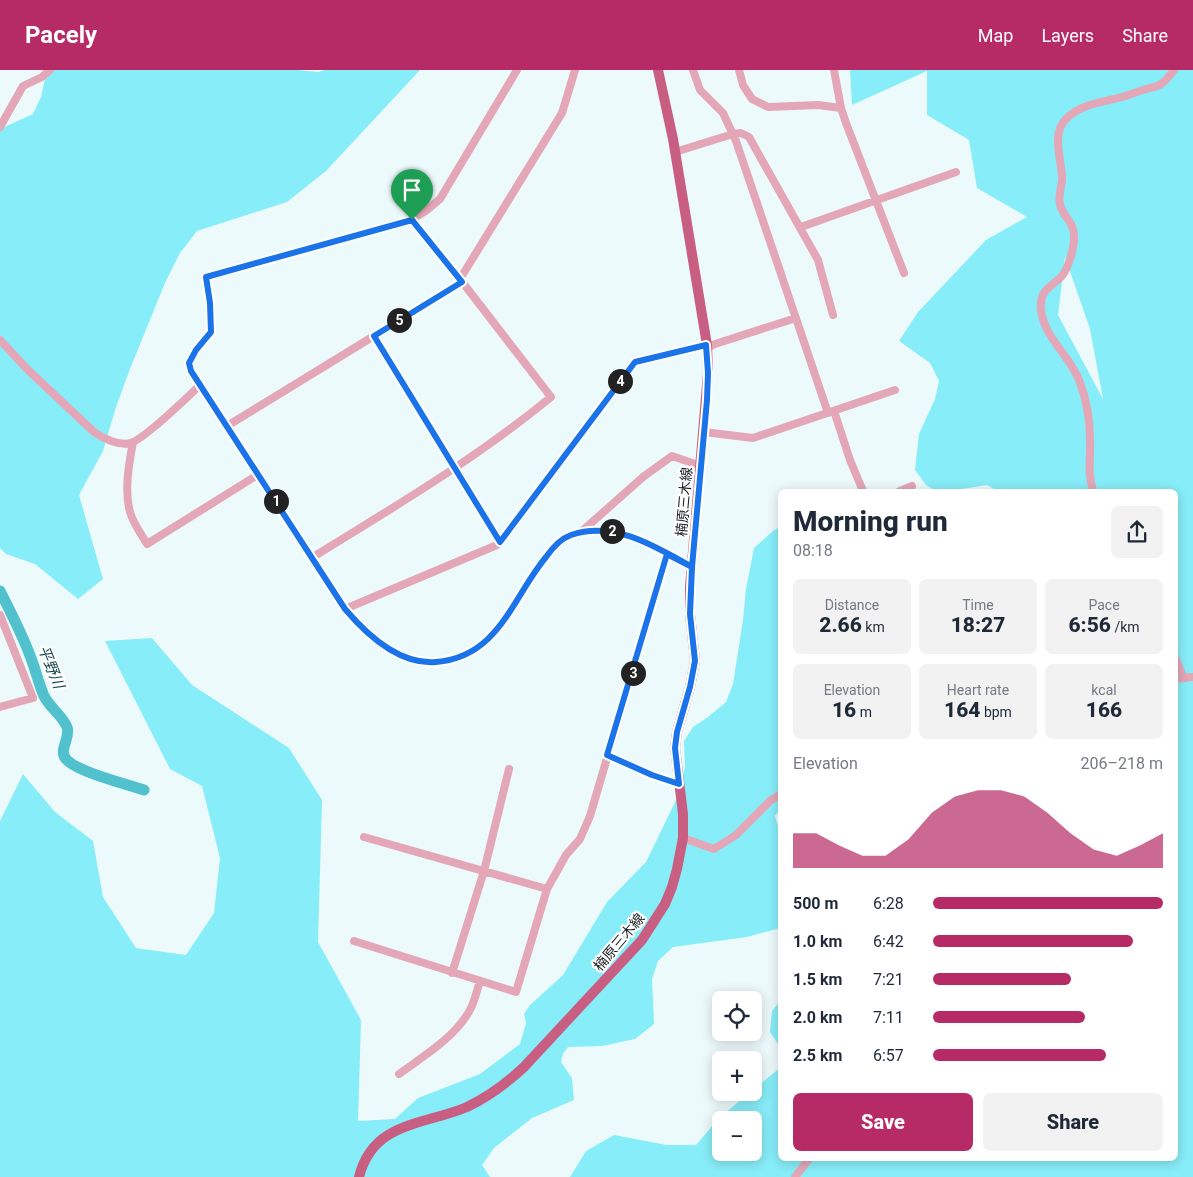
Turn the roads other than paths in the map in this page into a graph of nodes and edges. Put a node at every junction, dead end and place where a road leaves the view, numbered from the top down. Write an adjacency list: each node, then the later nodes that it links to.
1 (50, 70): 10 (street)
2 (517, 70): 15 (street)
3 (575, 70): 18 (street)
4 (658, 70): 12 (main road, 楠原三木線)
5 (693, 70): 11 (street)
6 (739, 70): 9 (street)
7 (834, 70): 9 (street)
8 (1174, 70): 36 (street)
9 (841, 108): 14 (street)
10 (0, 127)
11 (733, 134): 12 (street); 16 (street); 20 (street)
12 (675, 152): 23 (main road, 楠原三木線)
13 (956, 172): 14 (street)
14 (876, 200): 16 (street); 17 (street)
15 (412, 220): 18 (street); 24 (street)
16 (801, 227): 19 (street)
17 (904, 273)
18 (461, 280): 21 (street); 31 (street)
19 (833, 315)
20 (796, 318): 23 (street); 26 (street)
21 (374, 336): 27 (street); 31 (street)
22 (0, 340): 29 (street)
23 (707, 347): 28 (main road, 楠原三木線); 38 (street)
24 (200, 385): 27 (street); 29 (street)
25 (895, 390): 26 (street)
26 (831, 412): 28 (street); 34 (street)
27 (228, 426): 32 (street)
28 (704, 432): 30 (main road, 楠原三木線)
29 (133, 442): 32 (street)
30 (701, 466): 37 (street); 41 (main road, 楠原三木線)
31 (456, 469): 38 (street); 40 (street)
32 (258, 474): 40 (street)
33 (912, 486): 35 (street)
34 (862, 489)
35 (905, 489)
36 (1092, 489)
37 (580, 533): 39 (street); 42 (street)
38 (500, 542): 42 (street)
39 (667, 554): 41 (street); 47 (street)
40 (313, 557): 42 (street)
41 (692, 567): 49 (main road, 楠原三木線)
42 (345, 609)
43 (0, 615): 46 (street)
44 (1193, 677): 45 (street)
45 (1179, 678)
46 (0, 707)
47 (607, 755): 49 (street); 54 (street)
48 (509, 769): 53 (street)
49 (679, 784): 52 (main road, 楠原三木線)
50 (778, 796): 52 (street)
51 (364, 837): 53 (street)
52 (683, 838): 60 (main road, 楠原三木線)
53 (484, 871): 54 (street); 56 (street)
54 (547, 889): 57 (street)
55 (354, 941): 56 (street)
56 (452, 973): 57 (street)
57 (480, 982): 58 (street)
58 (399, 1074)
59 (807, 1161): 61 (street)
60 (359, 1177)
61 (795, 1177)

